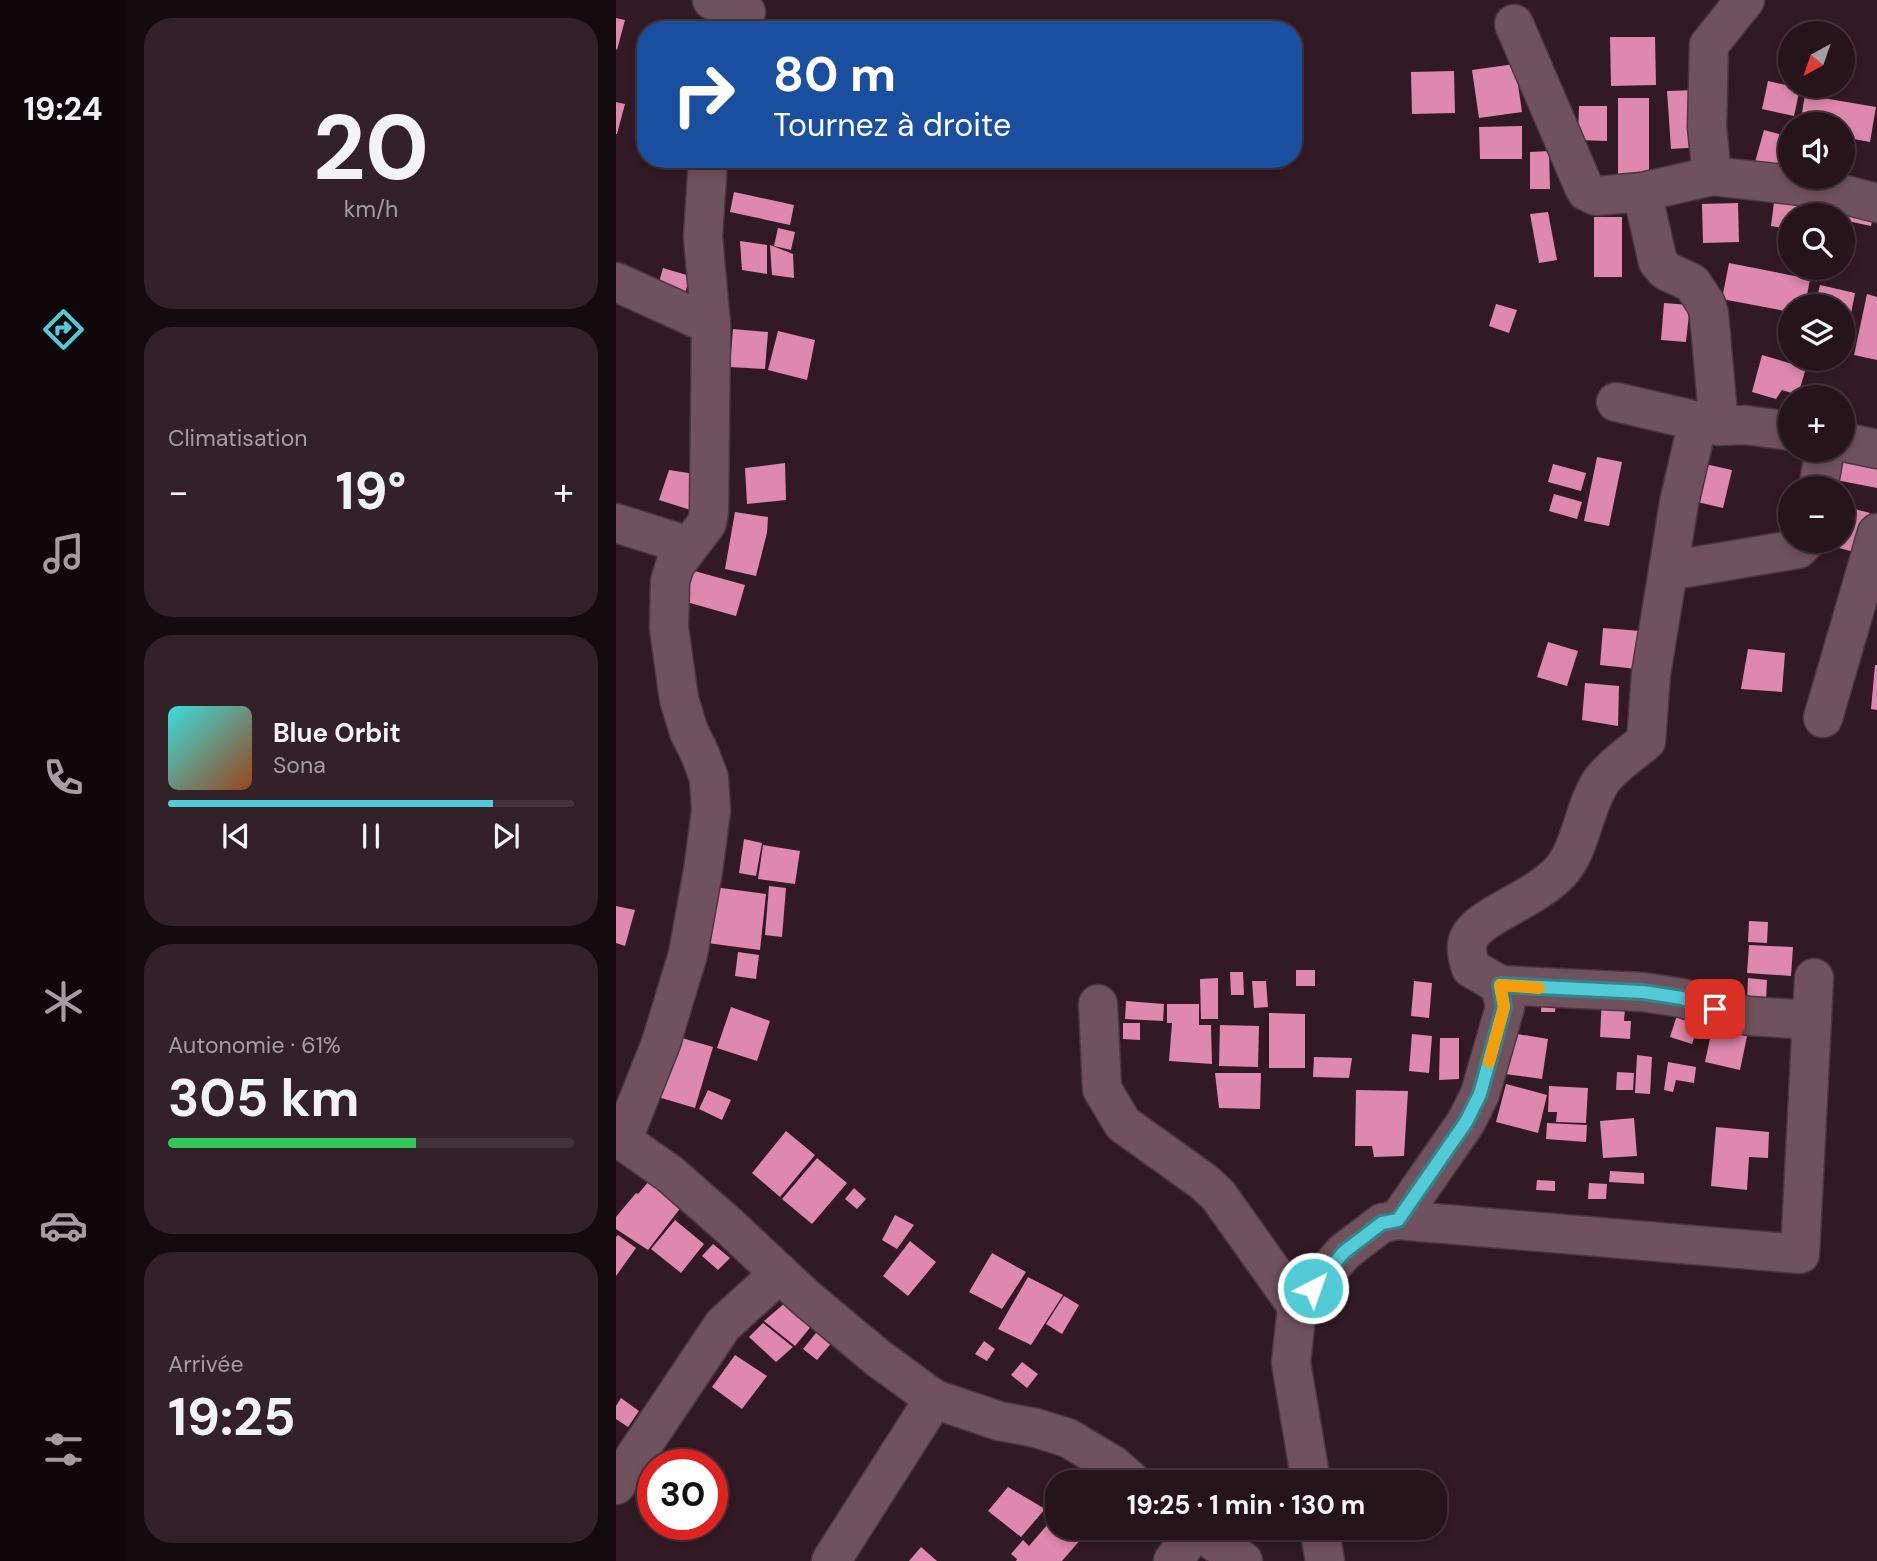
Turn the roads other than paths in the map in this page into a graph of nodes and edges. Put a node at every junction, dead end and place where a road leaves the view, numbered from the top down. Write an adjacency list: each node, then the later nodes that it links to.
1 (1745, 0): 4 (street)
2 (1514, 24): 5 (street)
3 (707, 168): 8 (street)
4 (1712, 176): 5 (street); 6 (street)
5 (1642, 192): 10 (street)
6 (1877, 203)
7 (616, 282): 8 (street)
8 (711, 325): 16 (street)
9 (1616, 402): 10 (street)
10 (1709, 424): 11 (street); 18 (street)
11 (1778, 429)
12 (1855, 444): 13 (street)
13 (1877, 449)
14 (616, 523): 16 (street)
15 (1877, 533): 19 (street)
16 (689, 546): 24 (street)
17 (1778, 552): 18 (street)
18 (1668, 571): 21 (street)
19 (1823, 718)
20 (1814, 978): 23 (street)
21 (1500, 985): 23 (street); 25 (street)
22 (1098, 1004): 27 (street)
23 (1811, 1020): 25 (street)
24 (619, 1138): 26 (street)
25 (1398, 1220): 27 (street)
26 (780, 1273): 28 (street); 31 (street)
27 (1297, 1306): 30 (street)
28 (934, 1399): 29 (street); 35 (street)
29 (1119, 1470)
30 (1309, 1470)
31 (616, 1485)
32 (1187, 1540): 36 (street)
33 (1212, 1540): 37 (street)
34 (1321, 1540): 38 (street)
35 (831, 1561)
36 (1173, 1561)
37 (1243, 1561)
38 (1325, 1561)

